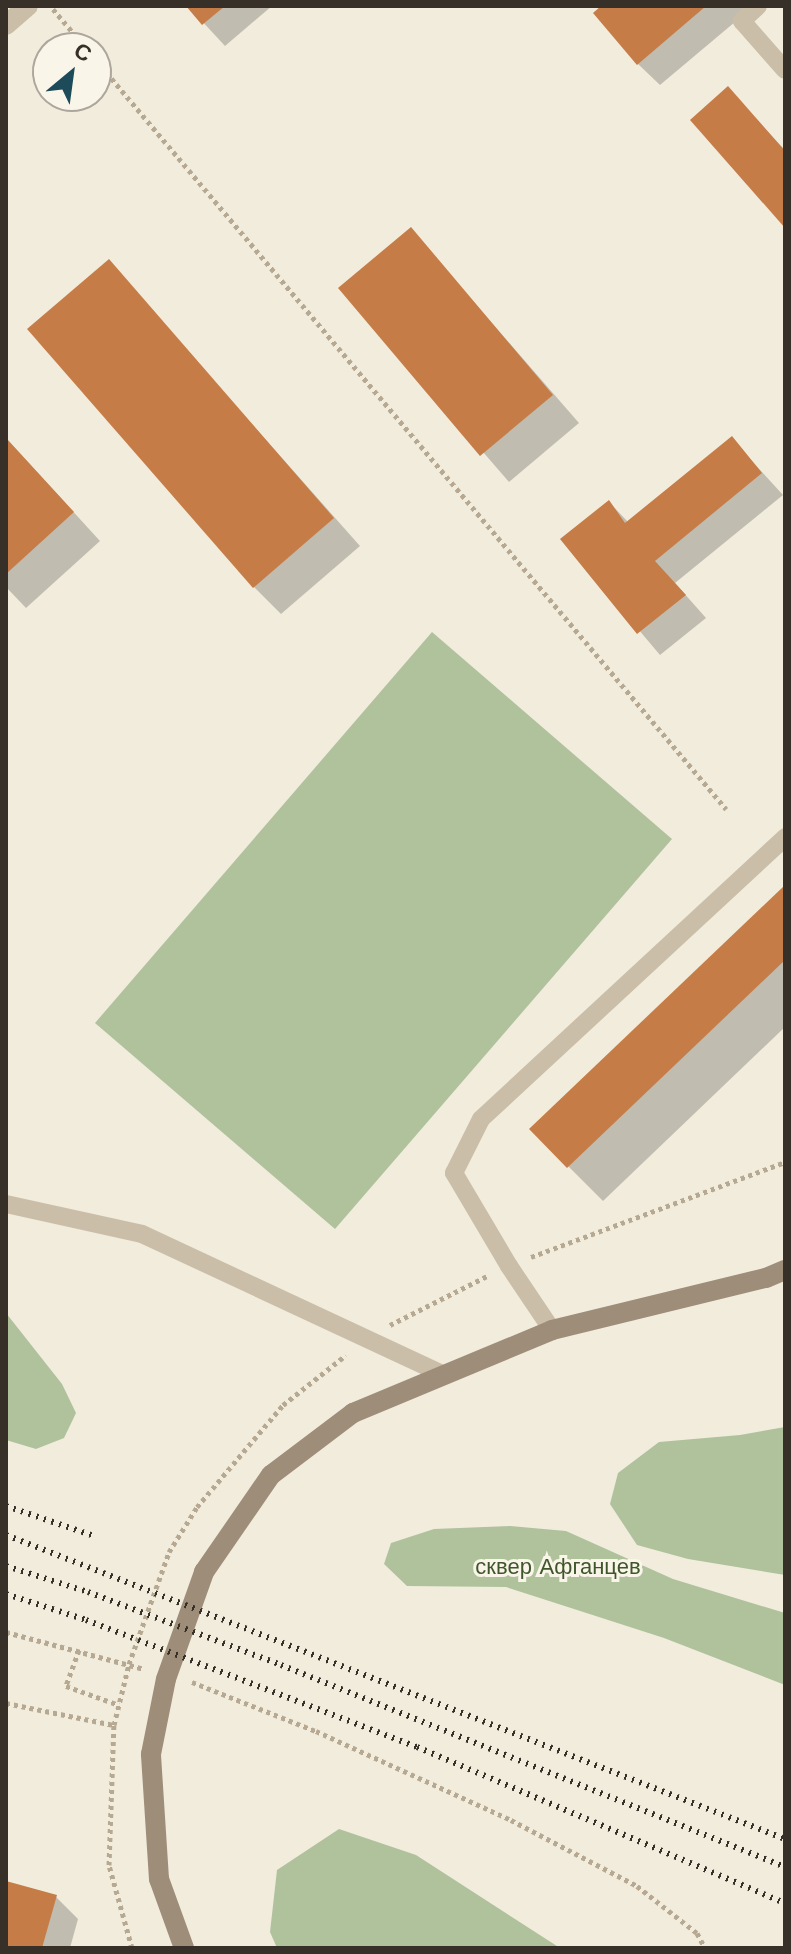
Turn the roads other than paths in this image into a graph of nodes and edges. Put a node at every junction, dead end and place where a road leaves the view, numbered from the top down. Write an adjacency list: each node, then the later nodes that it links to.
1 (28, 6): 3 (street)
2 (758, 6): 4 (lane)
3 (6, 25)
4 (785, 70)
5 (785, 837): 8 (lane)
6 (6, 1204): 9 (lane)
7 (785, 1270): 8 (main road)
8 (552, 1330): 9 (main road)
9 (445, 1375): 10 (main road)
10 (184, 1948)

